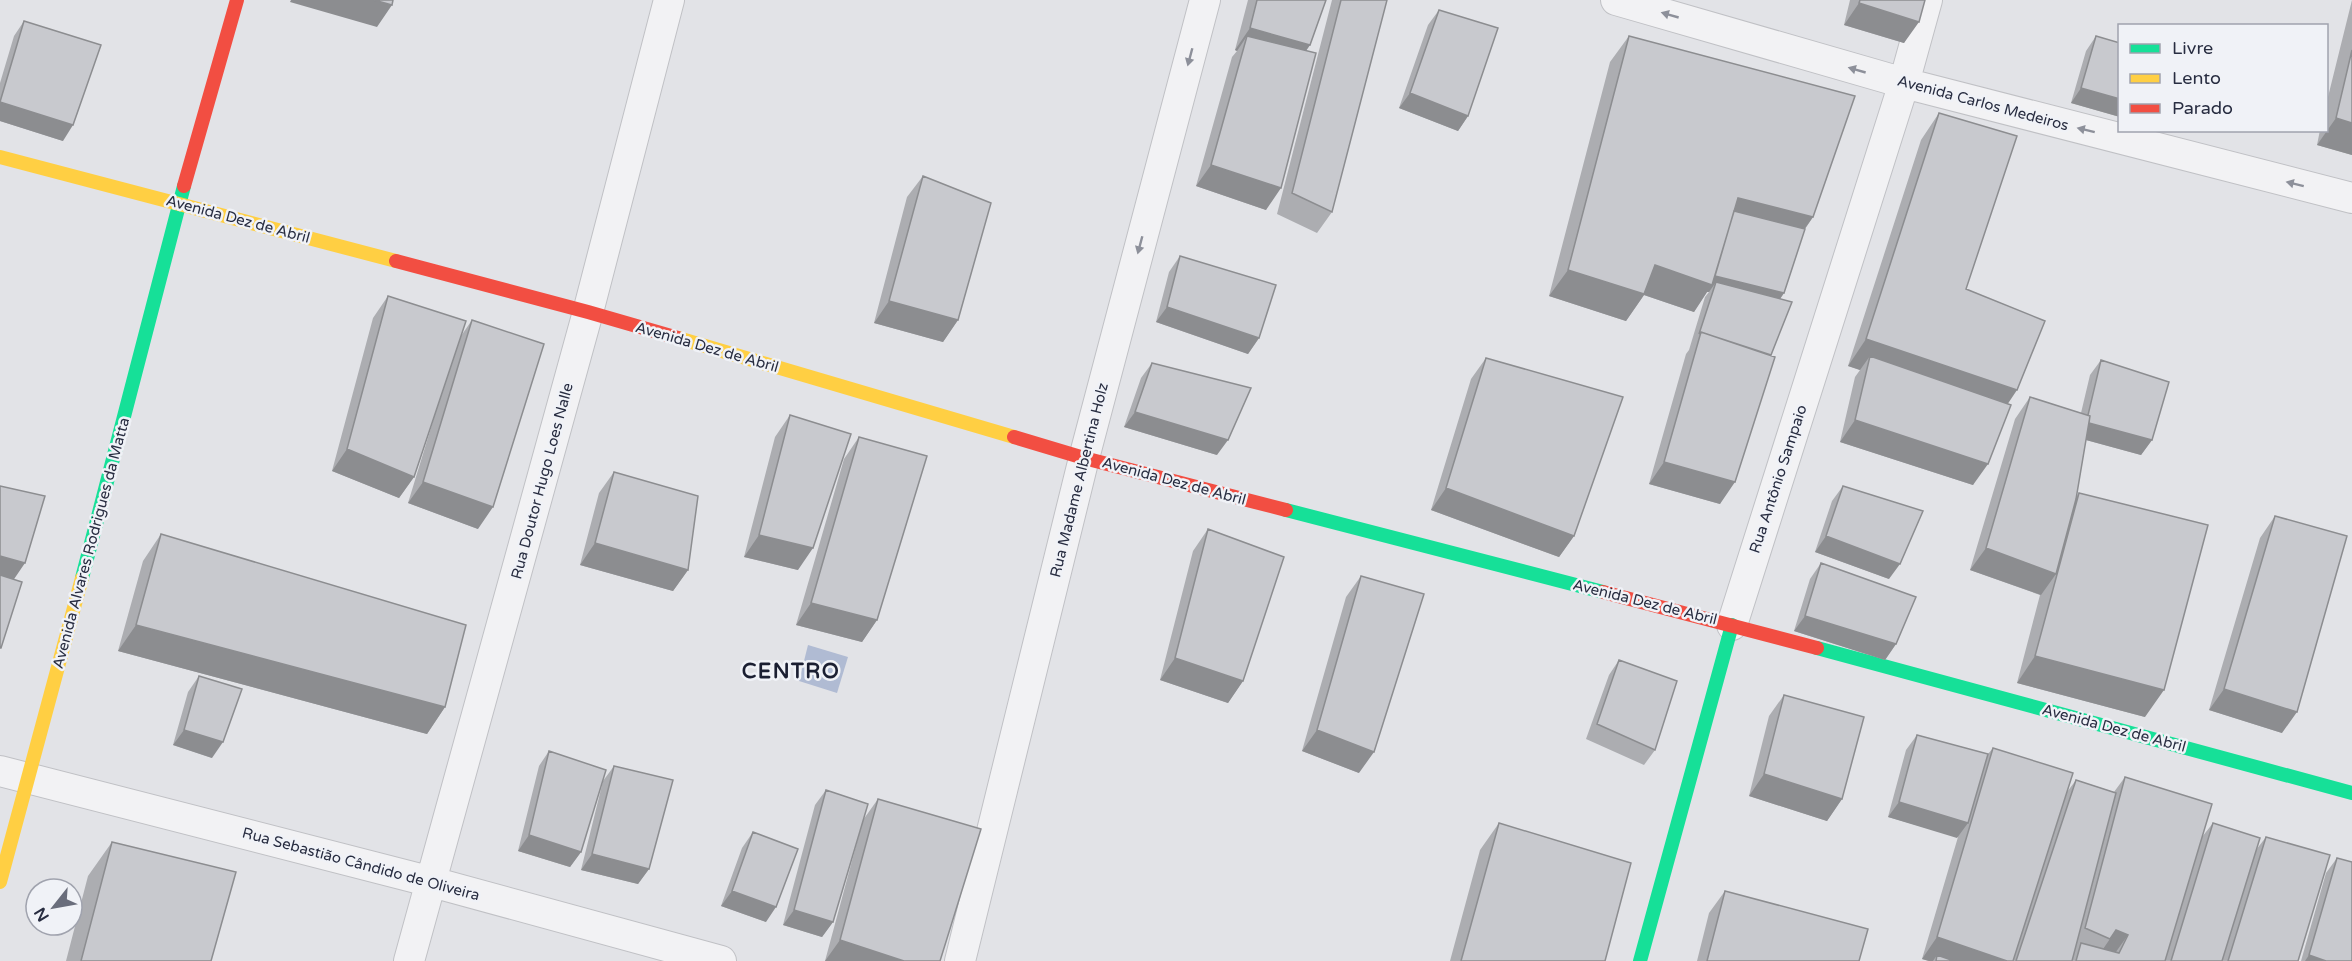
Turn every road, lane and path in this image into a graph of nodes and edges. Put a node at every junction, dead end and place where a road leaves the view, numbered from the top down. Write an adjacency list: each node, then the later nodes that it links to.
1 (237, 0): 9 (street, Avenida Alvares Rodrigues da Matta)
2 (669, 0): 10 (street, Rua Doutor Hugo Loes Nalle)
3 (1205, 0): 11 (street, Rua Madame Albertina Holz, one-way to 11)
4 (1616, 0): 6 (street, Avenida Carlos Medeiros, one-way to 4)
5 (1927, 0): 6 (street, Rua Antônio Sampaio)
6 (1904, 83): 8 (street, Avenida Carlos Medeiros, one-way to 6); 12 (street, Rua Antônio Sampaio)
7 (0, 157): 9 (street, Avenida Dez de Abril)
8 (2352, 198)
9 (179, 204): 10 (street, Avenida Dez de Abril); 14 (street, Avenida Alvares Rodrigues da Matta)
10 (588, 312): 11 (street, Avenida Dez de Abril); 17 (street, Rua Doutor Hugo Loes Nalle)
11 (1084, 458): 12 (street, Avenida Dez de Abril); 20 (street, Rua Madame Albertina Holz)
12 (1732, 625): 15 (street, Avenida Dez de Abril); 21 (street, Rua Antônio Sampaio)
13 (0, 771): 14 (street, Rua Sebastião Cândido de Oliveira)
14 (29, 779): 16 (street, Avenida Alvares Rodrigues da Matta); 17 (street, Rua Sebastião Cândido de Oliveira)
15 (2352, 793)
16 (0, 882)
17 (432, 882): 18 (street, Rua Doutor Hugo Loes Nalle); 19 (street, Rua Sebastião Cândido de Oliveira)
18 (410, 961)
19 (721, 961)
20 (960, 961)
21 (1640, 961)

